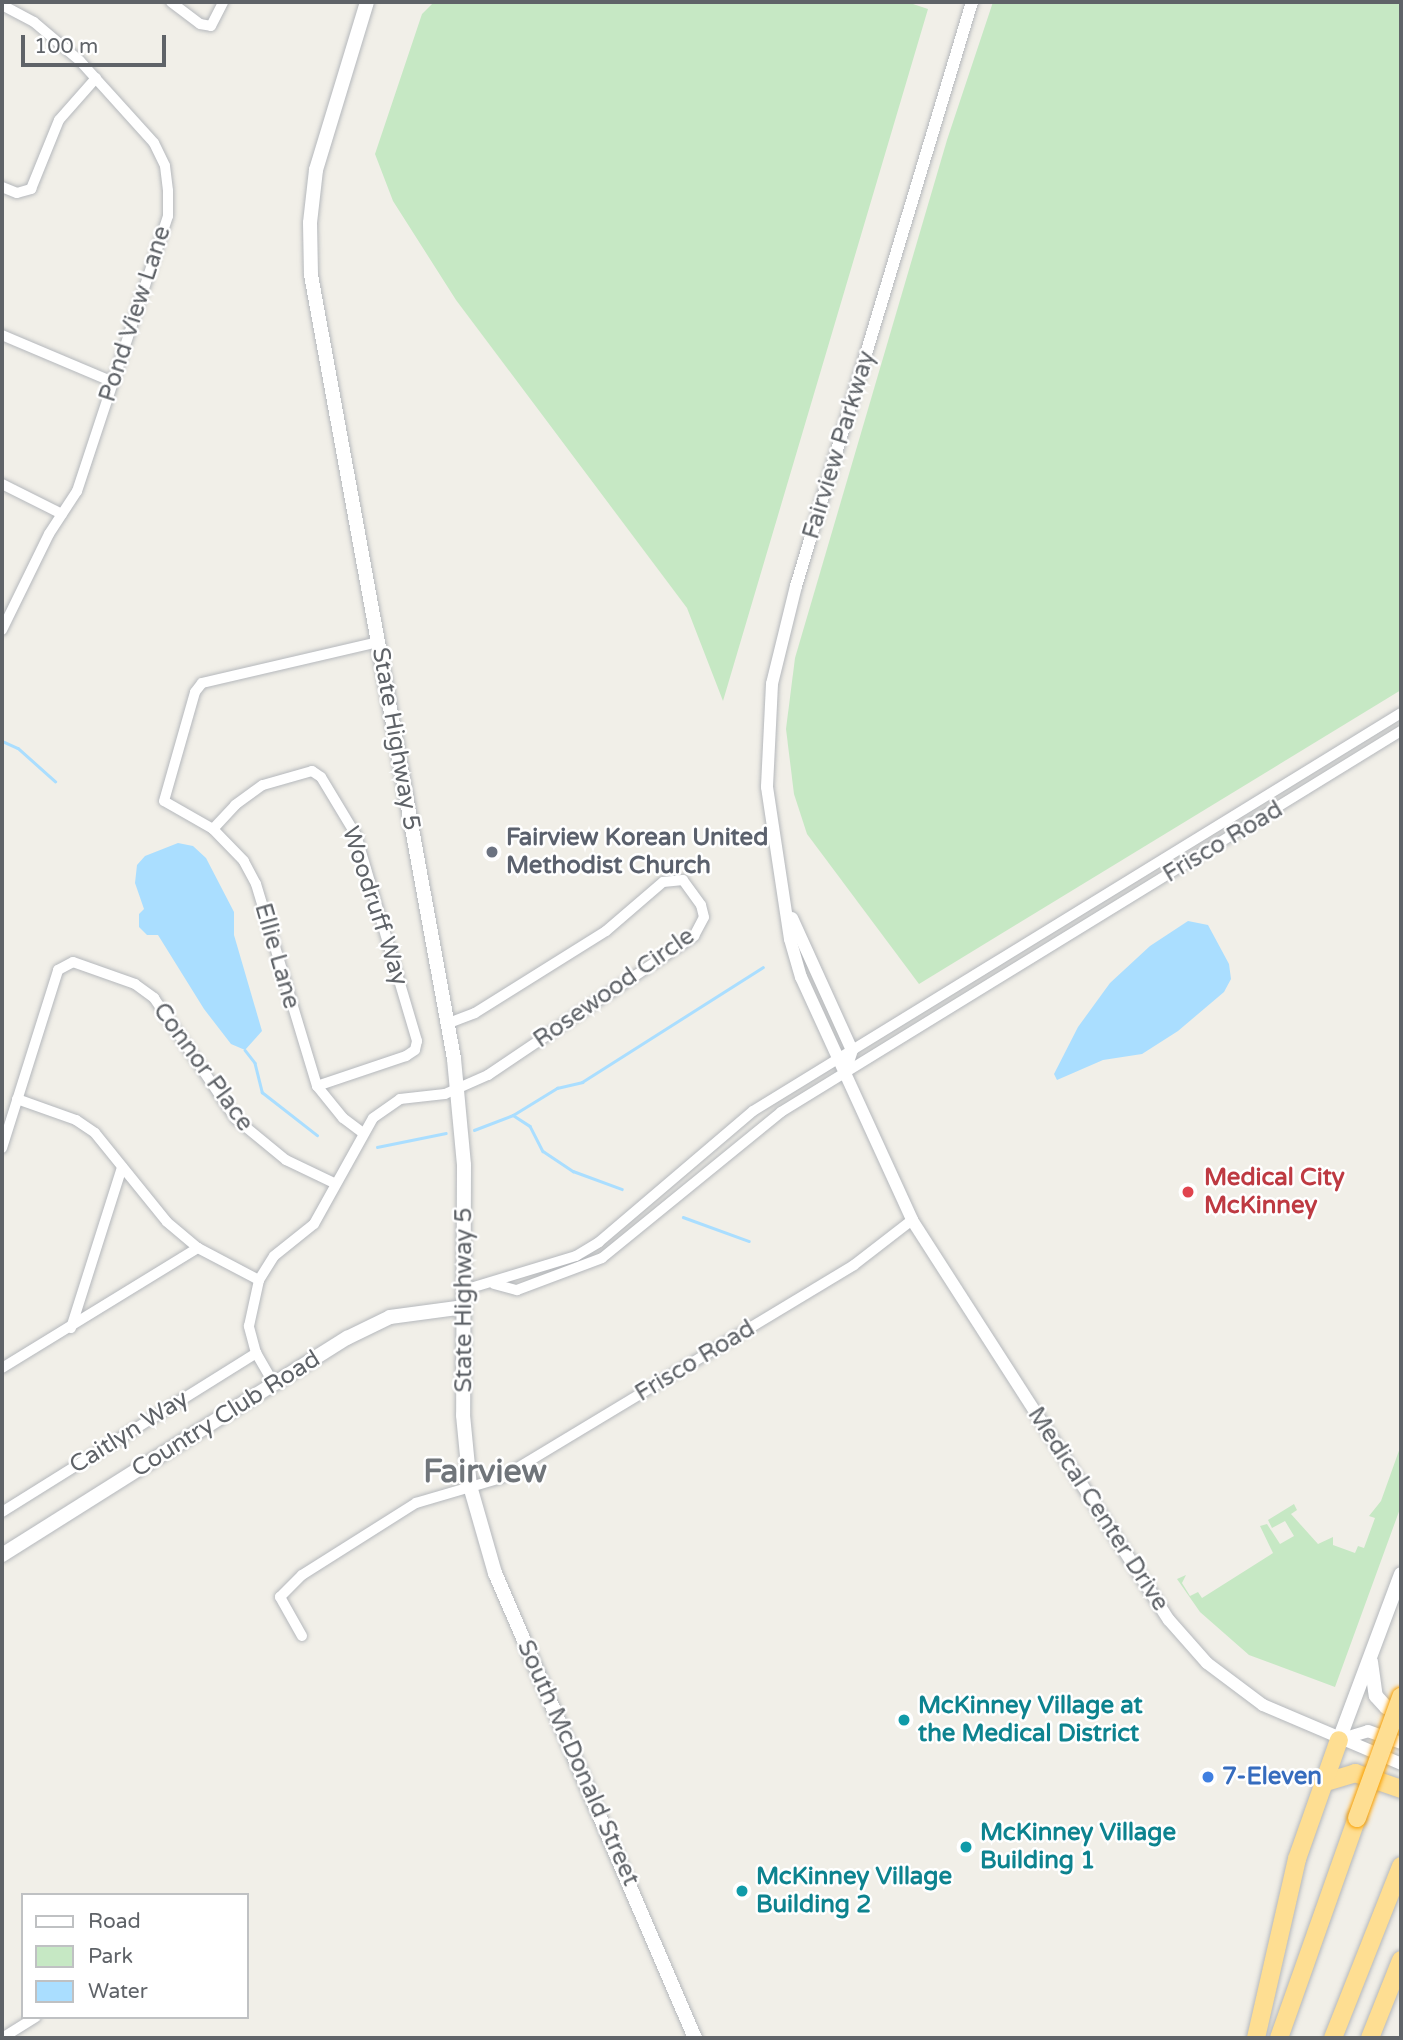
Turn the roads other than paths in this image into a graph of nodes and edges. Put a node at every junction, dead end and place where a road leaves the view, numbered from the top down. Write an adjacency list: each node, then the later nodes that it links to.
1 (171, 2): 2 (street)
2 (223, 2)
3 (368, 2): 13 (main road, State Highway 5)
4 (972, 2): 19 (street, Fairview Parkway)
5 (2, 5): 6 (street, Pond View Lane)
6 (96, 78): 7 (street); 9 (street, Pond View Lane)
7 (2, 187)
8 (2, 335): 9 (street)
9 (113, 382): 11 (street, Pond View Lane)
10 (2, 484): 11 (street)
11 (62, 514): 12 (street, Pond View Lane)
12 (2, 630)
13 (378, 642): 16 (street, Ellie Lane); 22 (main road, State Highway 5)
14 (1401, 713): 17 (street)
15 (1401, 731): 18 (street, Frisco Road)
16 (213, 829): 26 (street, Ellie Lane); 26 (street, Woodruff Way)
17 (1203, 834): 18 (street); 20 (street)
18 (1212, 849): 21 (street, Frisco Road)
19 (784, 898): 23 (street, Fairview Parkway); 24 (street, Fairview Parkway)
20 (998, 961): 21 (street); 23 (street)
21 (1007, 976): 25 (street, Frisco Road)
22 (449, 1023): 27 (main road, State Highway 5); 27 (street, Rosewood Circle)
23 (852, 1050): 24 (street); 25 (street)
24 (837, 1060): 25 (street, Fairview Parkway); 33 (street)
25 (844, 1075): 34 (street, Frisco Road); 35 (street, Fairview Parkway)
26 (317, 1086): 29 (street, Ellie Lane)
27 (458, 1090): 29 (street); 39 (main road, State Highway 5)
28 (17, 1099): 30 (street); 31 (street); 32 (street, Connor Place)
29 (363, 1133): 32 (street)
30 (2, 1148)
31 (122, 1167): 36 (street); 41 (street)
32 (336, 1184): 37 (street)
33 (671, 1185): 34 (street); 38 (street)
34 (680, 1196): 38 (street, Frisco Road)
35 (912, 1220): 45 (street, Frisco Road); 53 (street, Medical Center Drive)
36 (198, 1248): 37 (street); 41 (street)
37 (259, 1280): 42 (street)
38 (494, 1284): 39 (street)
39 (464, 1290): 40 (main road, State Highway 5)
40 (464, 1307): 44 (main road, Country Club Road); 45 (main road, State Highway 5)
41 (71, 1328): 43 (street)
42 (256, 1353): 44 (street); 46 (street, Caitlyn Way)
43 (2, 1368)
44 (274, 1384): 47 (main road, Country Club Road)
45 (470, 1486): 49 (street, Frisco Road); 62 (main road, South McDonald Street)
46 (2, 1512)
47 (2, 1555)
48 (1401, 1574): 50 (main road)
49 (302, 1636)
50 (1371, 1653): 52 (main road); 53 (main road)
51 (1401, 1697): 64 (highway, bridge)
52 (1401, 1713)
53 (1339, 1740): 54 (street); 55 (street, Medical Center Drive); 56 (highway)
54 (1401, 1743)
55 (1401, 1764)
56 (1323, 1783): 57 (highway); 63 (highway)
57 (1401, 1789)
58 (1401, 1866): 65 (highway)
59 (1401, 1960): 66 (highway)
60 (33, 2019): 61 (street)
61 (2, 2038)
62 (695, 2038)
63 (1256, 2038)
64 (1279, 2038)
65 (1333, 2038)
66 (1370, 2038)

